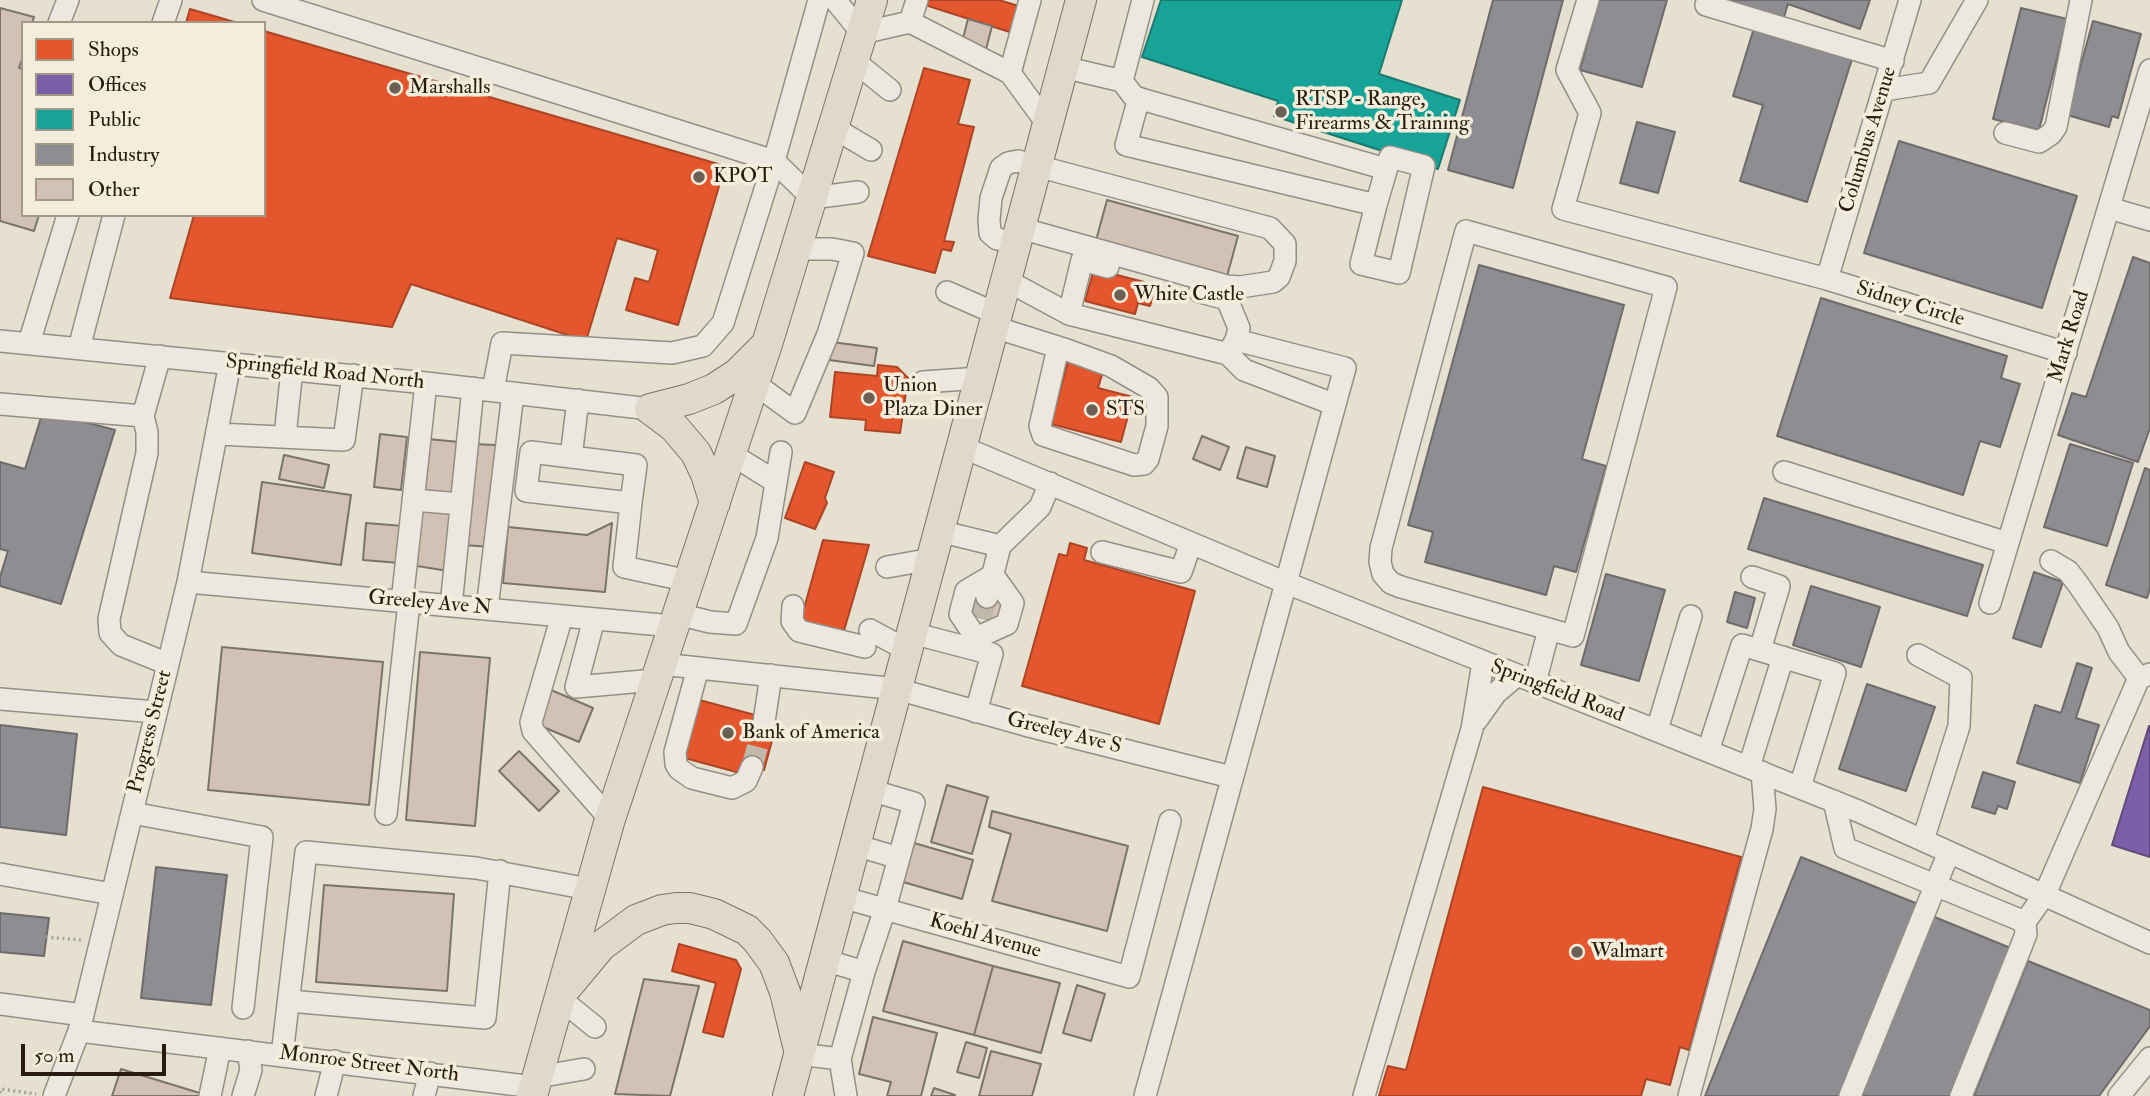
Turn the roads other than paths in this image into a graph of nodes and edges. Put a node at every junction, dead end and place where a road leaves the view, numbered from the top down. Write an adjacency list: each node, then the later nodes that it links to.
1 (68, 0): 16 (street)
2 (170, 0): 17 (street)
3 (263, 0): 32 (street)
4 (820, 0): 32 (street)
5 (835, 0): 19 (street)
6 (872, 0): 19 (highway)
7 (917, 0): 18 (street)
8 (1030, 0): 23 (street)
9 (1081, 0): 21 (highway)
10 (1143, 0): 24 (street)
11 (1588, 0): 44 (street, Sidney Circle)
12 (1910, 0): 20 (street, Columbus Avenue)
13 (1977, 0): 26 (street)
14 (2081, 0): 30 (street)
15 (1706, 5): 20 (street)
16 (60, 21)
17 (164, 21)
18 (910, 22): 19 (street); 23 (street)
19 (858, 47): 25 (street); 29 (highway)
20 (1893, 61): 26 (street, Columbus Avenue)
21 (1063, 66): 24 (street); 28 (highway)
22 (2150, 70): 38 (street, Mark Road)
23 (1010, 73): 28 (street)
24 (1122, 80): 27 (street)
25 (890, 90)
26 (1884, 90): 44 (street, Columbus Avenue)
27 (1139, 98): 34 (street); 37 (street)
28 (1048, 125): 33 (highway)
29 (834, 128): 31 (street); 36 (highway)
30 (2005, 133)
31 (871, 150)
32 (774, 161): 36 (street); 64 (street)
33 (1037, 165): 42 (highway); 42 (street)
34 (1387, 169): 37 (street); 37 (street)
35 (858, 192): 36 (street)
36 (812, 198): 43 (highway)
37 (1376, 205)
38 (2109, 208): 41 (street); 55 (street, Mark Road)
39 (67, 217): 50 (street)
40 (113, 217): 53 (street)
41 (2150, 219)
42 (1018, 235): 45 (highway)
43 (797, 249): 51 (highway); 63 (street)
44 (1827, 279): 55 (street, Sidney Circle)
45 (1006, 280): 47 (street); 48 (highway)
46 (947, 292): 48 (street)
47 (1069, 314): 52 (street); 52 (street)
48 (996, 321): 54 (street); 60 (highway)
49 (0, 341): 50 (street, Springfield Road North)
50 (29, 343): 53 (street, Springfield Road North)
51 (767, 344): 63 (highway); 68 (highway)
52 (1232, 347): 67 (street); 67 (street)
53 (79, 348): 56 (street, Springfield Road North)
54 (1058, 348): 54 (street)
55 (2066, 353): 85 (street, Mark Road)
56 (160, 356): 57 (street, Springfield Road North); 69 (street)
57 (230, 363): 58 (street, Springfield Road North); 70 (street, Progress Street)
58 (292, 369): 59 (street, Springfield Road North); 71 (street)
59 (353, 375): 62 (street, Springfield Road North); 71 (street)
60 (980, 378): 61 (street); 72 (highway)
61 (923, 382)
62 (426, 383): 64 (street, Springfield Road North); 79 (street)
63 (754, 383): 74 (highway)
64 (493, 390): 65 (street, Springfield Road North); 82 (street); 100 (street)
65 (578, 400): 68 (street, Springfield Road North); 75 (street)
66 (0, 404): 69 (street)
67 (1334, 404): 95 (street)
68 (650, 409): 81 (highway)
69 (143, 416): 112 (street)
70 (217, 434): 71 (street); 94 (street, Progress Street)
71 (285, 436)
72 (962, 447): 78 (street, Springfield Road); 83 (highway)
73 (780, 452): 77 (street)
74 (731, 454): 77 (street); 81 (highway)
75 (571, 457): 80 (street); 80 (street)
76 (1784, 472): 85 (street)
77 (776, 482): 104 (street, Greeley Ave N)
78 (1050, 483): 84 (street, Springfield Road); 86 (street)
79 (413, 500): 82 (street); 96 (street)
80 (631, 503): 93 (street)
81 (715, 503): 93 (highway)
82 (461, 504): 98 (street)
83 (939, 531): 86 (street); 88 (highway)
84 (1191, 543): 87 (street); 95 (street, Springfield Road)
85 (2007, 543): 97 (street, Mark Road)
86 (1000, 546): 91 (street)
87 (1101, 552)
88 (932, 559): 90 (street); 107 (highway)
89 (2051, 561): 116 (street)
90 (887, 567)
91 (993, 575): 105 (street); 105 (street); 105 (street)
92 (1752, 577): 108 (street)
93 (689, 581): 104 (highway)
94 (188, 582): 96 (street, Greeley Ave N); 112 (street, Progress Street)
95 (1284, 582): 111 (street, Springfield Road); 128 (street)
96 (406, 602): 98 (street, Greeley Ave N); 133 (street)
97 (1990, 603)
98 (451, 606): 100 (street, Greeley Ave N)
99 (793, 606): 107 (street)
100 (487, 609): 101 (street, Greeley Ave N)
101 (562, 616): 103 (street, Greeley Ave N); 134 (street)
102 (1691, 616): 124 (street)
103 (594, 619): 104 (street, Greeley Ave N); 114 (street, Greeley Ave S)
104 (676, 620): 114 (highway)
105 (979, 625): 107 (street); 121 (street)
106 (1549, 629): 106 (street); 117 (street)
107 (910, 642): 118 (highway)
108 (1760, 650): 110 (street); 125 (street)
109 (1918, 655): 136 (street)
110 (1783, 657): 127 (street); 129 (street)
111 (1483, 663): 117 (street, Springfield Road); 123 (street)
112 (168, 664): 120 (street, Progress Street)
113 (698, 668): 114 (street, Greeley Ave S); 115 (street, Greeley Ave S); 126 (street)
114 (658, 672): 134 (highway)
115 (771, 675): 118 (street, Greeley Ave S); 122 (street)
116 (2145, 676): 145 (street)
117 (1526, 680): 123 (street); 124 (street, Springfield Road)
118 (897, 690): 121 (street, Greeley Ave S); 130 (highway)
119 (0, 699): 120 (street)
120 (156, 712): 132 (street, Progress Street)
121 (976, 712): 128 (street, Greeley Ave S)
122 (764, 722)
123 (1472, 729): 177 (street)
124 (1657, 730): 125 (street, Springfield Road)
125 (1708, 751): 127 (street, Springfield Road)
126 (752, 766)
127 (1755, 769): 129 (street, Springfield Road); 178 (street)
128 (1231, 777): 176 (street)
129 (1800, 788): 131 (street, Springfield Road)
130 (870, 790): 137 (highway); 139 (street)
131 (1834, 801): 136 (street, Springfield Road); 142 (street)
132 (132, 813): 144 (street, Progress Street); 155 (street)
133 (386, 814)
134 (611, 819): 143 (highway)
135 (1170, 821): 147 (street, Koehl Avenue)
136 (1923, 840): 138 (street, Springfield Road)
137 (855, 845): 139 (street); 146 (highway)
138 (1949, 852): 142 (street); 145 (street, Springfield Road)
139 (899, 858): 147 (street)
140 (500, 872): 143 (street); 153 (street); 153 (street)
141 (0, 874): 144 (street)
142 (1936, 884): 148 (street); 179 (street)
143 (589, 889): 152 (highway)
144 (112, 894): 156 (street, Progress Street)
145 (2045, 894): 148 (street); 149 (street, Springfield Road)
146 (842, 897): 147 (street, Koehl Avenue); 150 (highway)
147 (885, 909): 151 (street)
148 (2025, 922): 180 (street)
149 (2150, 943)
150 (825, 960): 151 (street); 160 (highway)
151 (864, 972): 163 (street)
152 (558, 997): 157 (street); 160 (highway); 168 (highway)
153 (289, 1001): 161 (street)
154 (0, 1004): 156 (street, Monroe Street North)
155 (243, 1009)
156 (81, 1023): 158 (street, Monroe Street North); 169 (street, Progress Street)
157 (595, 1027)
158 (220, 1048): 159 (street, Monroe Street North); 170 (street)
159 (248, 1051): 161 (street, Monroe Street North); 171 (street)
160 (799, 1054): 163 (street); 174 (highway)
161 (282, 1055): 164 (street, Monroe Street North)
162 (2150, 1058): 181 (street)
163 (840, 1059): 175 (street)
164 (335, 1061): 166 (street, Monroe Street North); 172 (street)
165 (584, 1069): 168 (street, Monroe Street North)
166 (430, 1073): 167 (street, Monroe Street North); 173 (street)
167 (472, 1087): 168 (street, Monroe Street North)
168 (534, 1087)
169 (48, 1095)
170 (210, 1096)
171 (243, 1096)
172 (326, 1096)
173 (424, 1096)
174 (788, 1096)
175 (846, 1096)
176 (1145, 1096)
177 (1364, 1096)
178 (1689, 1096)
179 (1850, 1096)
180 (1962, 1096)
181 (2119, 1096)

